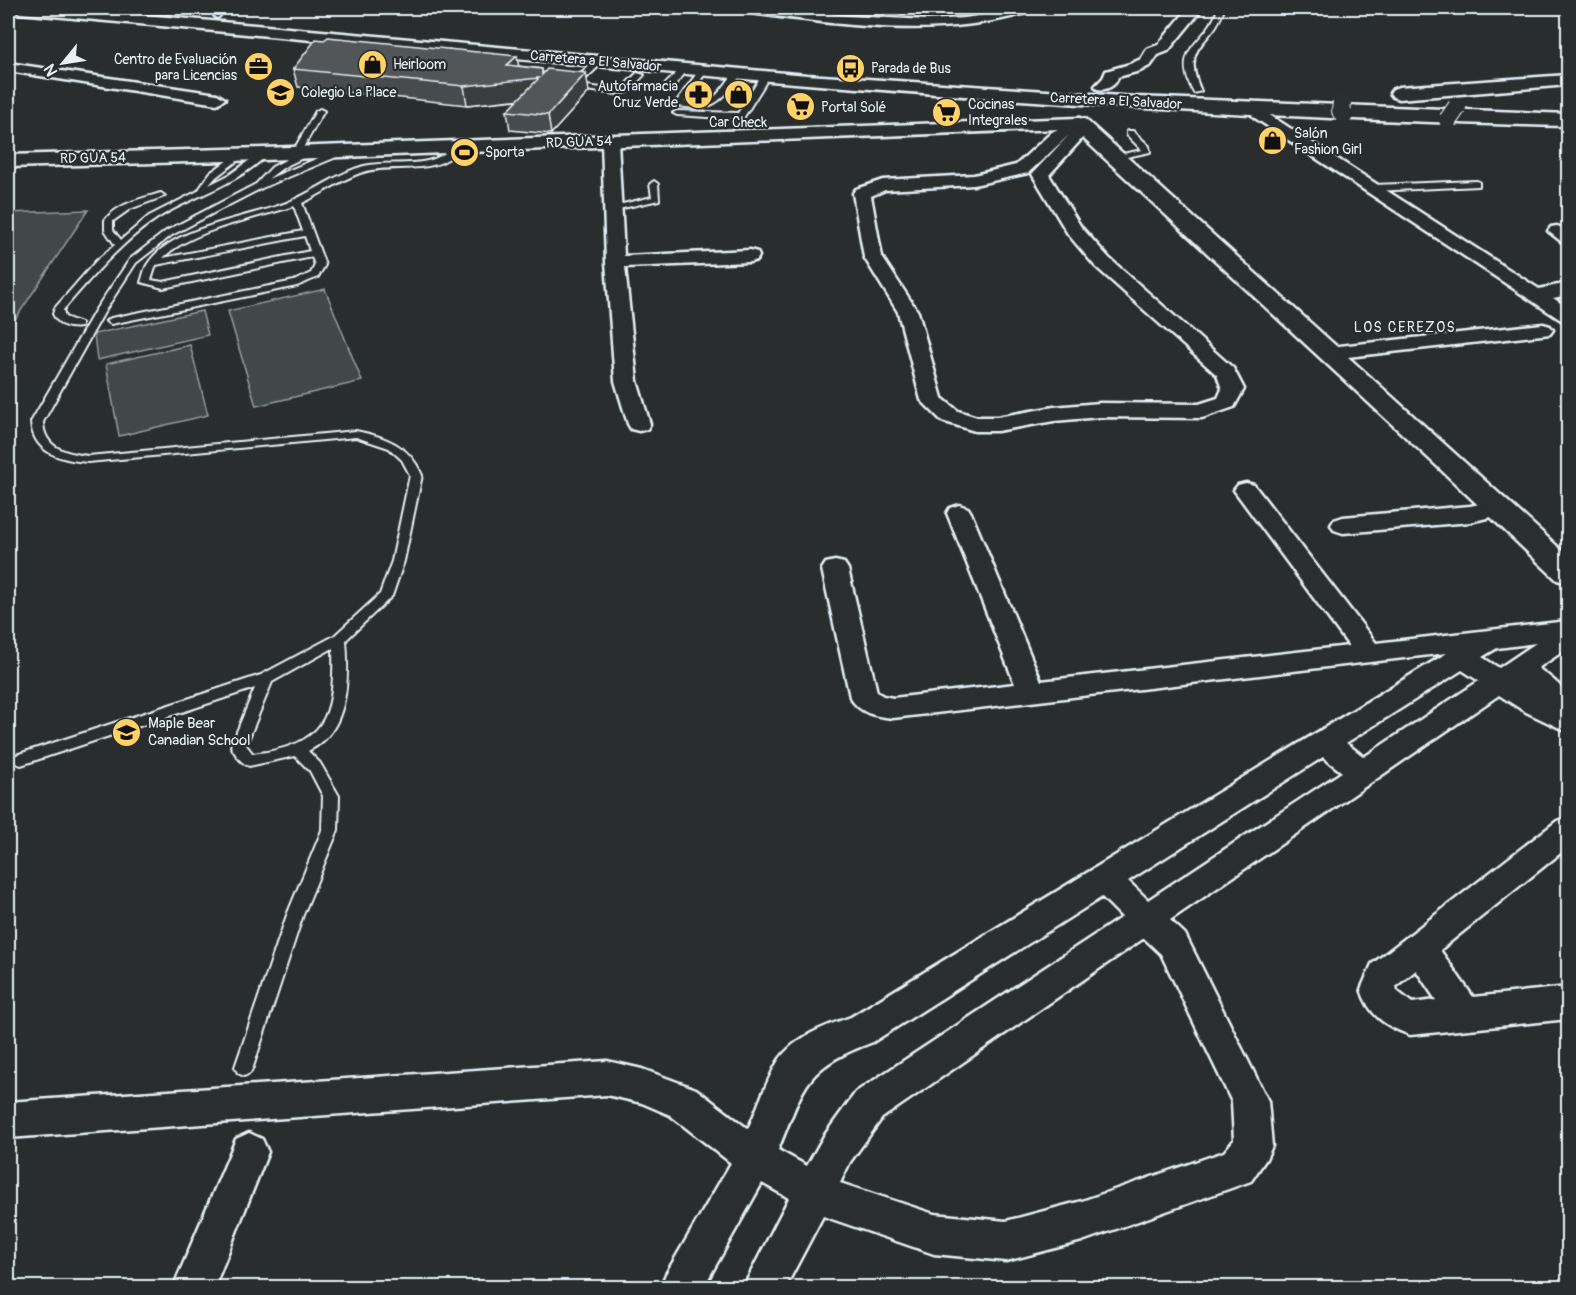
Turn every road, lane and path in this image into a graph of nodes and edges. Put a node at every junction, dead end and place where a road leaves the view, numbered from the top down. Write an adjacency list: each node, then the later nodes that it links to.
1 (20, 8): 9 (main road, Carretera a El Salvador)
2 (128, 8): 7 (main road, Carretera a El Salvador)
3 (743, 8): 4 (street)
4 (1027, 8)
5 (1193, 8): 21 (street)
6 (1221, 8): 26 (lane)
7 (171, 9): 8 (main road, Carretera a El Salvador)
8 (219, 12): 17 (main road, Carretera a El Salvador)
9 (599, 62): 11 (main road, Carretera a El Salvador); 23 (lane)
10 (8, 67): 12 (street)
11 (684, 69): 13 (main road, Carretera a El Salvador); 25 (lane)
12 (29, 71): 20 (street); 27 (street)
13 (704, 71): 15 (main road, Carretera a El Salvador); 15 (lane)
14 (640, 75): 23 (lane)
15 (737, 75): 16 (main road, Carretera a El Salvador)
16 (765, 77): 18 (main road, Carretera a El Salvador); 31 (lane)
17 (877, 77): 21 (main road); 29 (main road, Carretera a El Salvador)
18 (807, 80): 32 (main road); 35 (main road, Carretera a El Salvador)
19 (1569, 81): 24 (main road)
20 (8, 82)
21 (1106, 83): 26 (main road)
22 (563, 85): 23 (lane)
23 (573, 86)
24 (1504, 86): 28 (main road); 33 (main road)
25 (668, 88)
26 (1197, 91): 28 (main road)
27 (217, 99)
28 (1356, 104): 33 (main road); 34 (main road)
29 (1569, 110): 33 (main road)
30 (320, 111): 41 (lane)
31 (677, 113)
32 (1078, 114): 34 (main road); 38 (main road, RD GUA 54); 44 (main road); 46 (street)
33 (1452, 114): 36 (main road)
34 (1260, 115): 50 (street)
35 (1569, 120)
36 (1569, 126)
37 (1130, 133): 44 (lane)
38 (610, 141): 39 (main road, RD GUA 54); 54 (street)
39 (462, 147): 40 (main road, RD GUA 54); 53 (lane)
40 (343, 151): 41 (main road, RD GUA 54); 49 (lane)
41 (302, 152): 42 (main road, RD GUA 54); 49 (lane)
42 (264, 154): 43 (main road, RD GUA 54); 52 (lane)
43 (240, 155): 45 (main road, RD GUA 54); 52 (lane)
44 (1116, 158): 67 (main road)
45 (8, 161)
46 (1031, 172): 46 (street)
47 (654, 184): 54 (lane)
48 (1476, 184): 50 (lane)
49 (259, 186): 77 (lane)
50 (1374, 188): 62 (street)
51 (161, 196): 56 (lane)
52 (195, 196): 56 (lane)
53 (297, 201): 55 (lane); 60 (lane)
54 (614, 207): 59 (street)
55 (309, 233): 57 (lane); 60 (lane)
56 (120, 245): 65 (lane)
57 (316, 253): 60 (lane); 64 (lane)
58 (750, 256): 59 (street)
59 (615, 262): 68 (street)
60 (153, 263)
61 (1569, 289): 62 (street)
62 (1536, 295): 63 (street)
63 (1569, 316)
64 (111, 321)
65 (77, 325)
66 (1543, 330): 67 (street)
67 (1330, 353): 70 (main road)
68 (639, 424)
69 (1246, 490): 79 (street)
70 (1500, 508): 72 (street); 74 (main road)
71 (959, 513): 83 (street)
72 (1343, 525)
73 (835, 569): 83 (street)
74 (1569, 573)
75 (1569, 630): 78 (street)
76 (1569, 635): 81 (street)
77 (339, 639): 82 (lane); 86 (lane)
78 (1491, 639): 79 (street); 80 (street)
79 (1370, 654): 83 (street)
80 (1462, 657): 81 (street); 85 (street)
81 (1509, 675): 84 (street); 88 (street)
82 (266, 679): 86 (lane); 87 (lane)
83 (1032, 692)
84 (1569, 720)
85 (1324, 742): 88 (street); 90 (street)
86 (298, 750): 95 (lane)
87 (21, 759)
88 (1364, 773): 91 (street)
89 (1569, 830): 92 (street)
90 (1103, 878): 91 (street); 98 (street)
91 (1147, 919): 99 (street); 99 (street)
92 (1419, 947): 94 (street); 94 (street)
93 (1569, 1004): 94 (street)
94 (1465, 1014)
95 (244, 1067)
96 (8, 1120): 98 (street)
97 (249, 1152): 100 (street)
98 (755, 1158): 99 (street); 101 (street)
99 (816, 1192): 102 (street)
100 (193, 1287)
101 (680, 1287)
102 (764, 1287)

